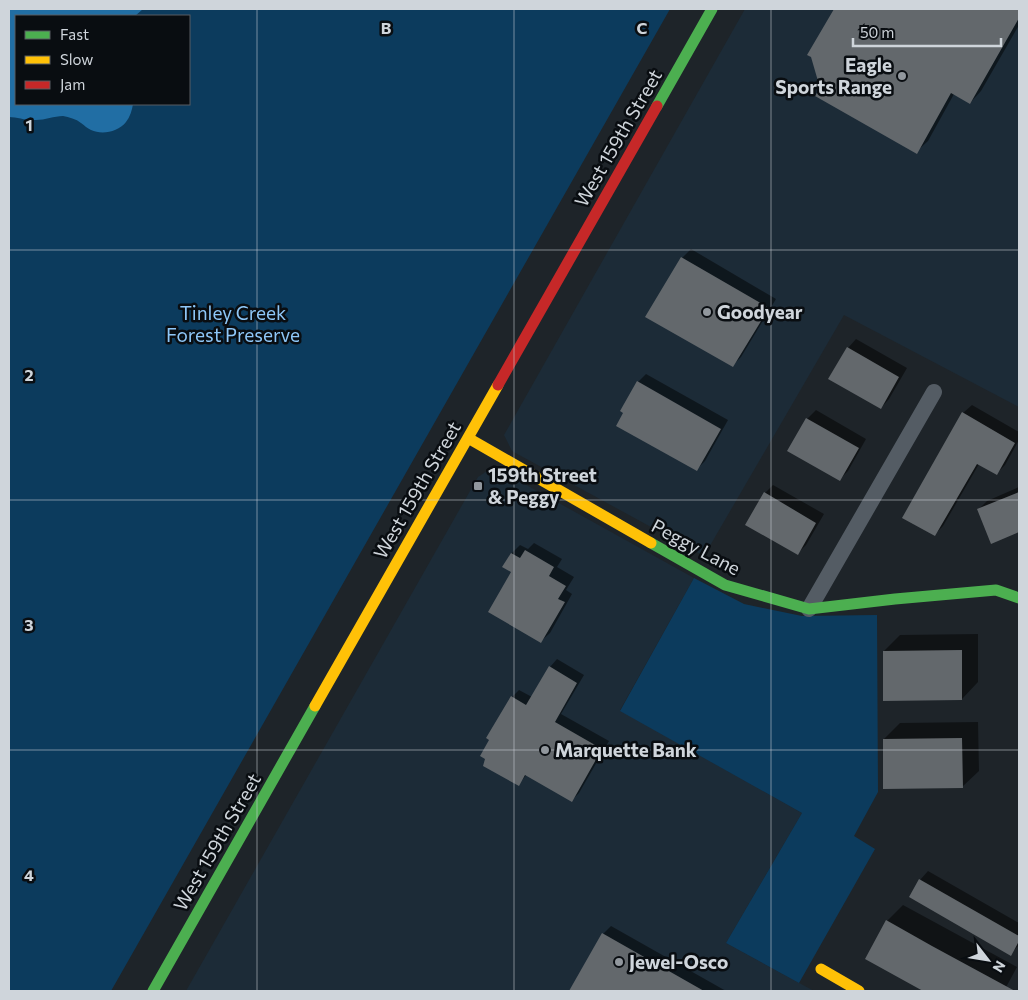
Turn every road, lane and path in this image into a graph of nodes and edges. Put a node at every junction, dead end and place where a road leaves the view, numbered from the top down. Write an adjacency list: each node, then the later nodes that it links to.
1 (712, 9): 3 (main road, West 159th Street)
2 (934, 392): 5 (street)
3 (468, 438): 5 (main road, Peggy Lane); 7 (main road, West 159th Street)
4 (1019, 598): 5 (main road, Peggy Lane)
5 (809, 609)
6 (821, 969): 8 (main road)
7 (153, 990)
8 (859, 991)

